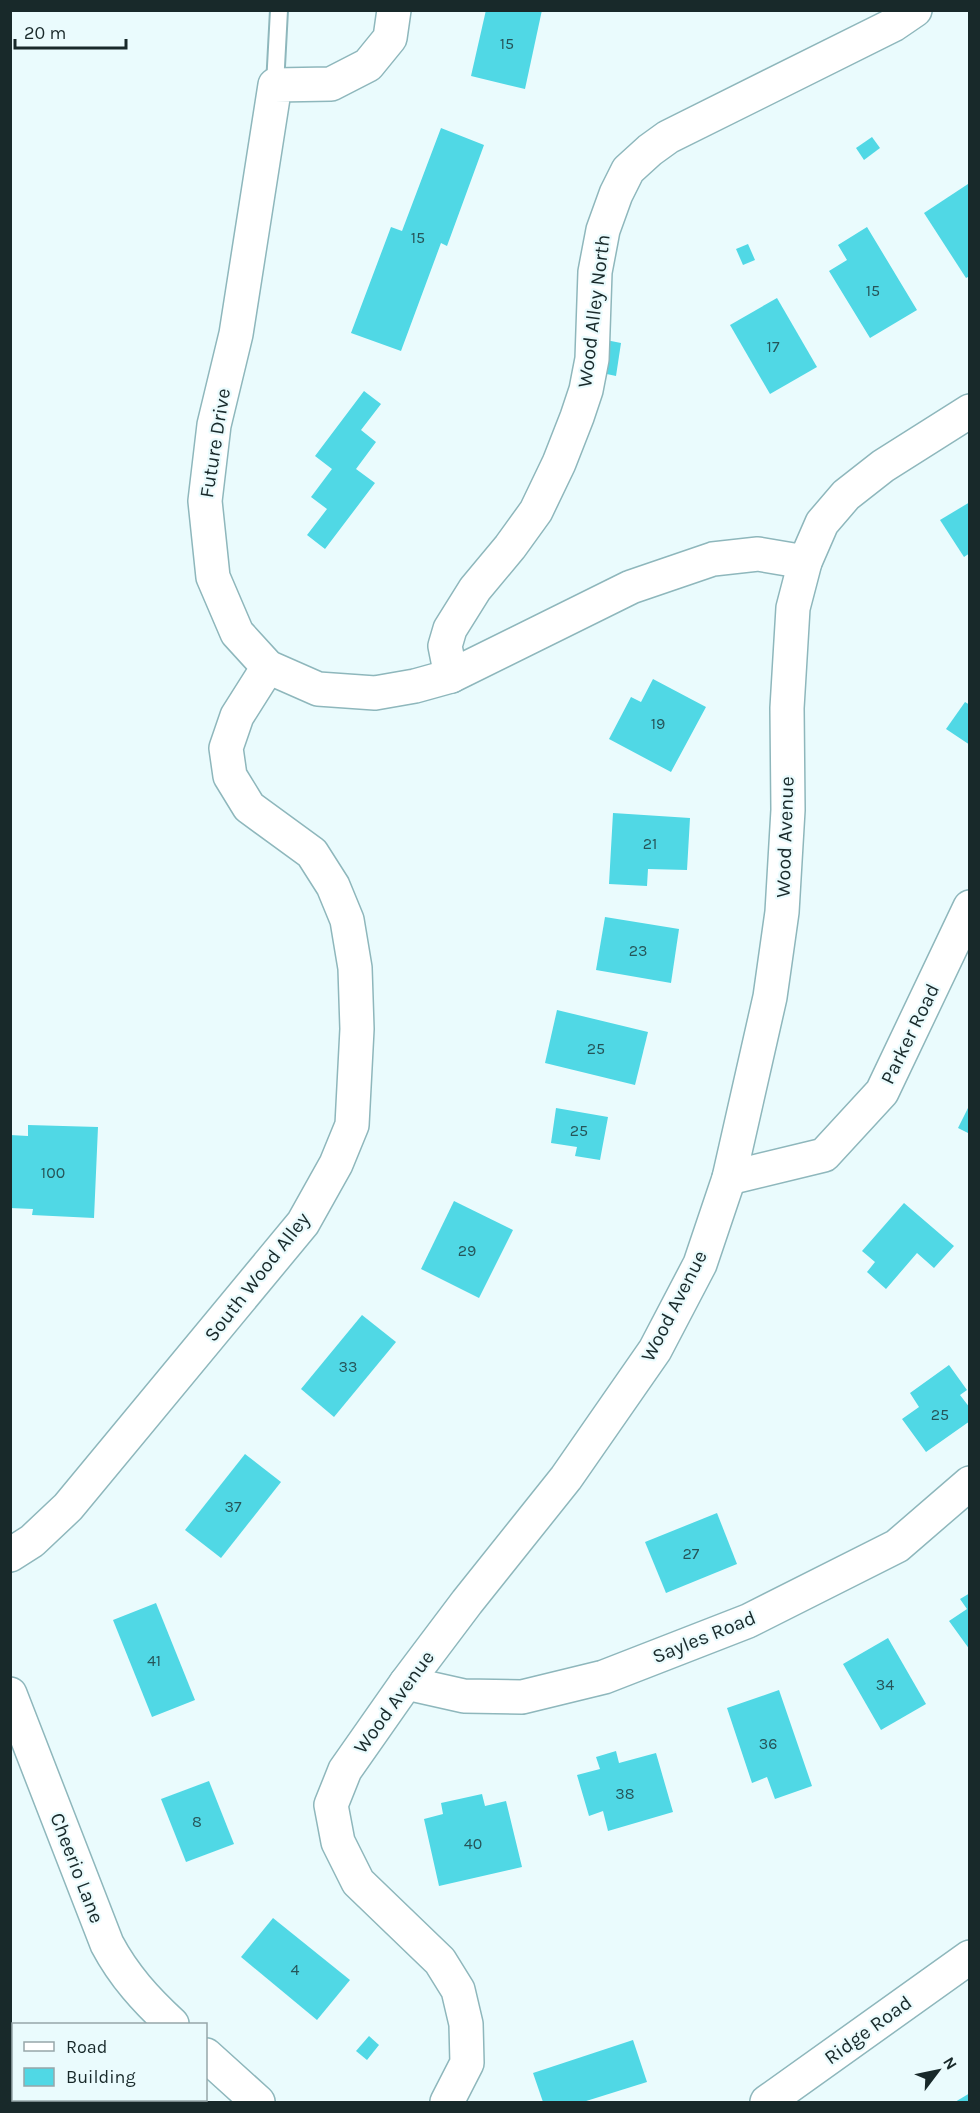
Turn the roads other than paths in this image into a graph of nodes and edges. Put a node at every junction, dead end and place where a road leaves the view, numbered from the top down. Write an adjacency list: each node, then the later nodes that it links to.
1 (279, 10): 4 (lane)
2 (394, 10): 4 (street)
3 (915, 10): 8 (street, Wood Alley North)
4 (275, 85): 7 (street, Future Drive)
5 (969, 411): 6 (street, Wood Avenue)
6 (805, 562): 8 (street, Future Drive); 10 (street, Wood Avenue)
7 (268, 667): 8 (street, Future Drive); 12 (street, South Wood Alley)
8 (451, 676)
9 (969, 907): 10 (street, Parker Road)
10 (729, 1178): 13 (street, Wood Avenue)
11 (969, 1483): 13 (street, Sayles Road)
12 (10, 1555)
13 (406, 1683): 19 (street, Wood Avenue)
14 (10, 1694): 16 (street, Cheerio Lane)
15 (969, 1957): 20 (street, Ridge Road)
16 (170, 2023)
17 (207, 2056): 18 (street)
18 (258, 2103)
19 (447, 2103)
20 (767, 2103)

